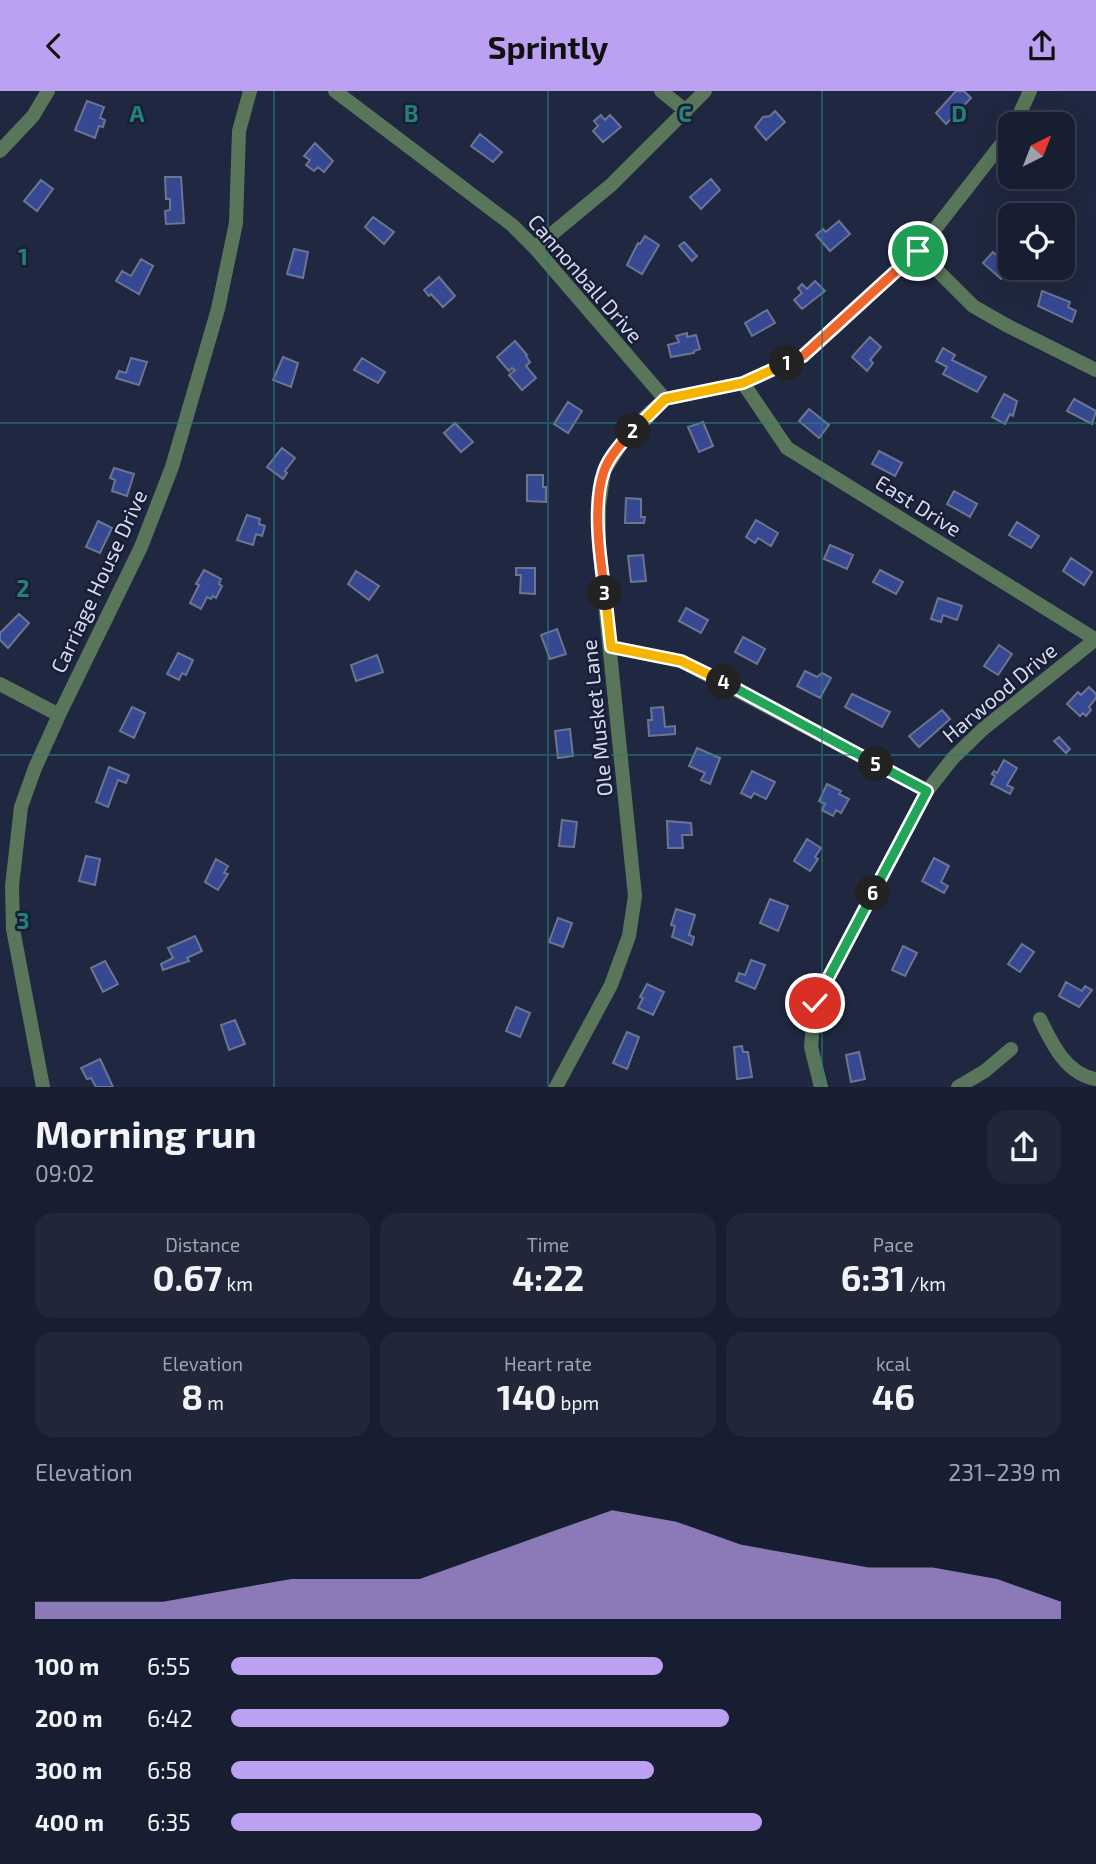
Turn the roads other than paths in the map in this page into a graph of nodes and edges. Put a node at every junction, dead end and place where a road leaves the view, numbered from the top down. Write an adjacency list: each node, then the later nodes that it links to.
1 (48, 91): 10 (street)
2 (250, 91): 19 (street, Carriage House Drive)
3 (335, 91): 11 (street, Cannonball Drive)
4 (661, 91): 7 (street)
5 (705, 91): 7 (street)
6 (1030, 91): 8 (street)
7 (686, 111): 11 (street)
8 (1020, 112)
9 (998, 148): 12 (street)
10 (0, 151)
11 (535, 248): 15 (street, Cannonball Drive)
12 (918, 251): 13 (street); 14 (street)
13 (1096, 370)
14 (743, 383): 15 (street); 16 (street, East Drive)
15 (665, 399): 17 (street, Ole Musket Lane)
16 (1096, 639): 20 (street, Harwood Drive)
17 (611, 647): 20 (street); 25 (street, Ole Musket Lane)
18 (0, 684): 19 (street)
19 (59, 715): 24 (street, Carriage House Drive)
20 (927, 791): 26 (street, Harwood Drive)
21 (1040, 1019): 23 (street)
22 (1011, 1049): 27 (street)
23 (1096, 1079)
24 (43, 1087)
25 (556, 1087)
26 (821, 1087)
27 (958, 1087)

